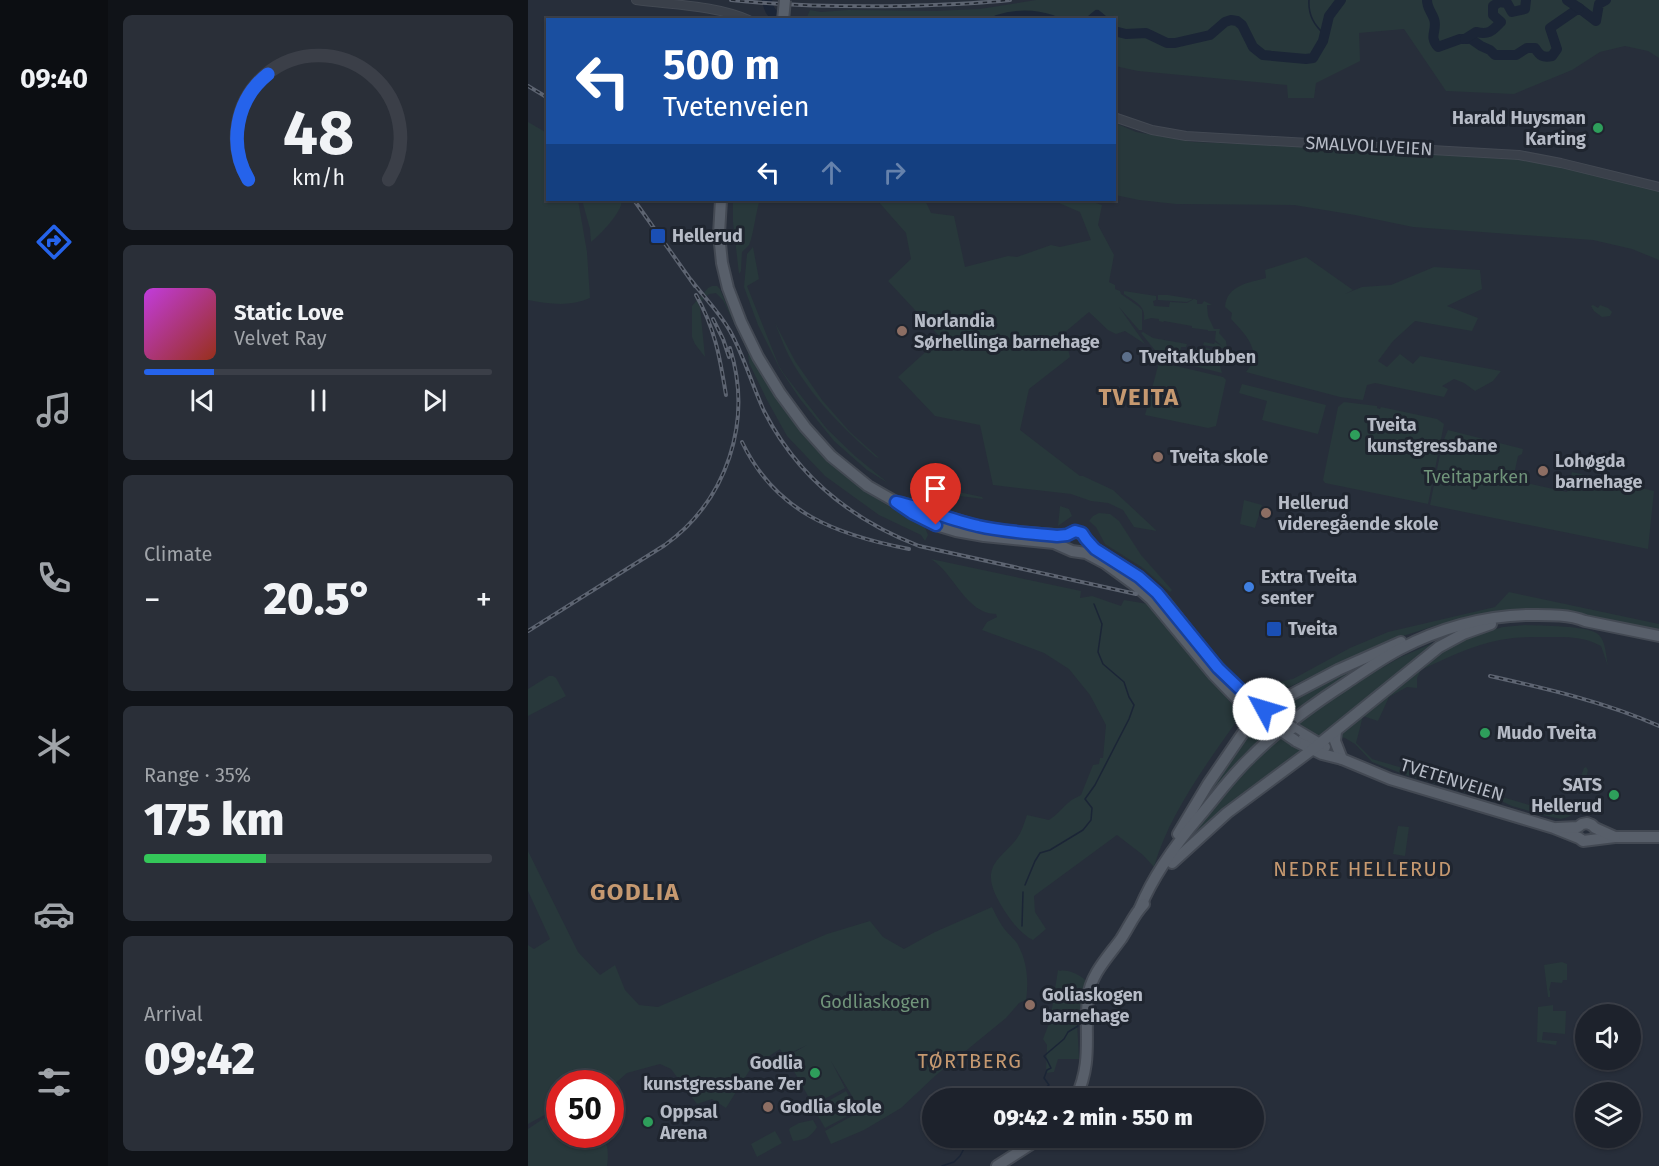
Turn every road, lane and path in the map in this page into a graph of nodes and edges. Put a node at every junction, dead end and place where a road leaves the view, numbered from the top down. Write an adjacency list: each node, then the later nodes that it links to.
1 (636, 0): 3 (street)
2 (785, 0): 4 (main road, bridge)
3 (745, 18)
4 (783, 18)
5 (1116, 118): 6 (street, SMALVOLLVEIEN)
6 (1659, 188)
7 (721, 201): 8 (main road, TVETENVEIEN)
8 (896, 502): 9 (main road, TVETENVEIEN); 11 (main road, TVETENVEIEN)
9 (1067, 535): 10 (main road, TVETENVEIEN); 11 (main road)
10 (1086, 539): 11 (main road); 18 (main road, TVETENVEIEN)
11 (1073, 550): 17 (main road, TVETENVEIEN)
12 (1585, 621): 13 (main road); 14 (main road); 15 (main road)
13 (1471, 623): 16 (main road); 18 (main road)
14 (1491, 624): 16 (main road); 19 (main road)
15 (1659, 636)
16 (1338, 688): 25 (main road)
17 (1241, 702): 18 (main road, TVETENVEIEN); 18 (main road)
18 (1259, 718): 20 (main road, TVETENVEIEN, bridge); 25 (main road)
19 (1336, 731): 20 (main road); 21 (main road)
20 (1313, 745): 21 (main road, TVETENVEIEN); 25 (main road)
21 (1342, 759): 22 (main road, TVETENVEIEN)
22 (1579, 832): 23 (main road, TVETENVEIEN); 23 (main road, TVETENVEIEN)
23 (1593, 834): 24 (main road, TVETENVEIEN)
24 (1659, 837)
25 (1170, 860): 26 (main road)
26 (1080, 1088)
27 (1025, 1148): 28 (main road)
28 (998, 1166)

